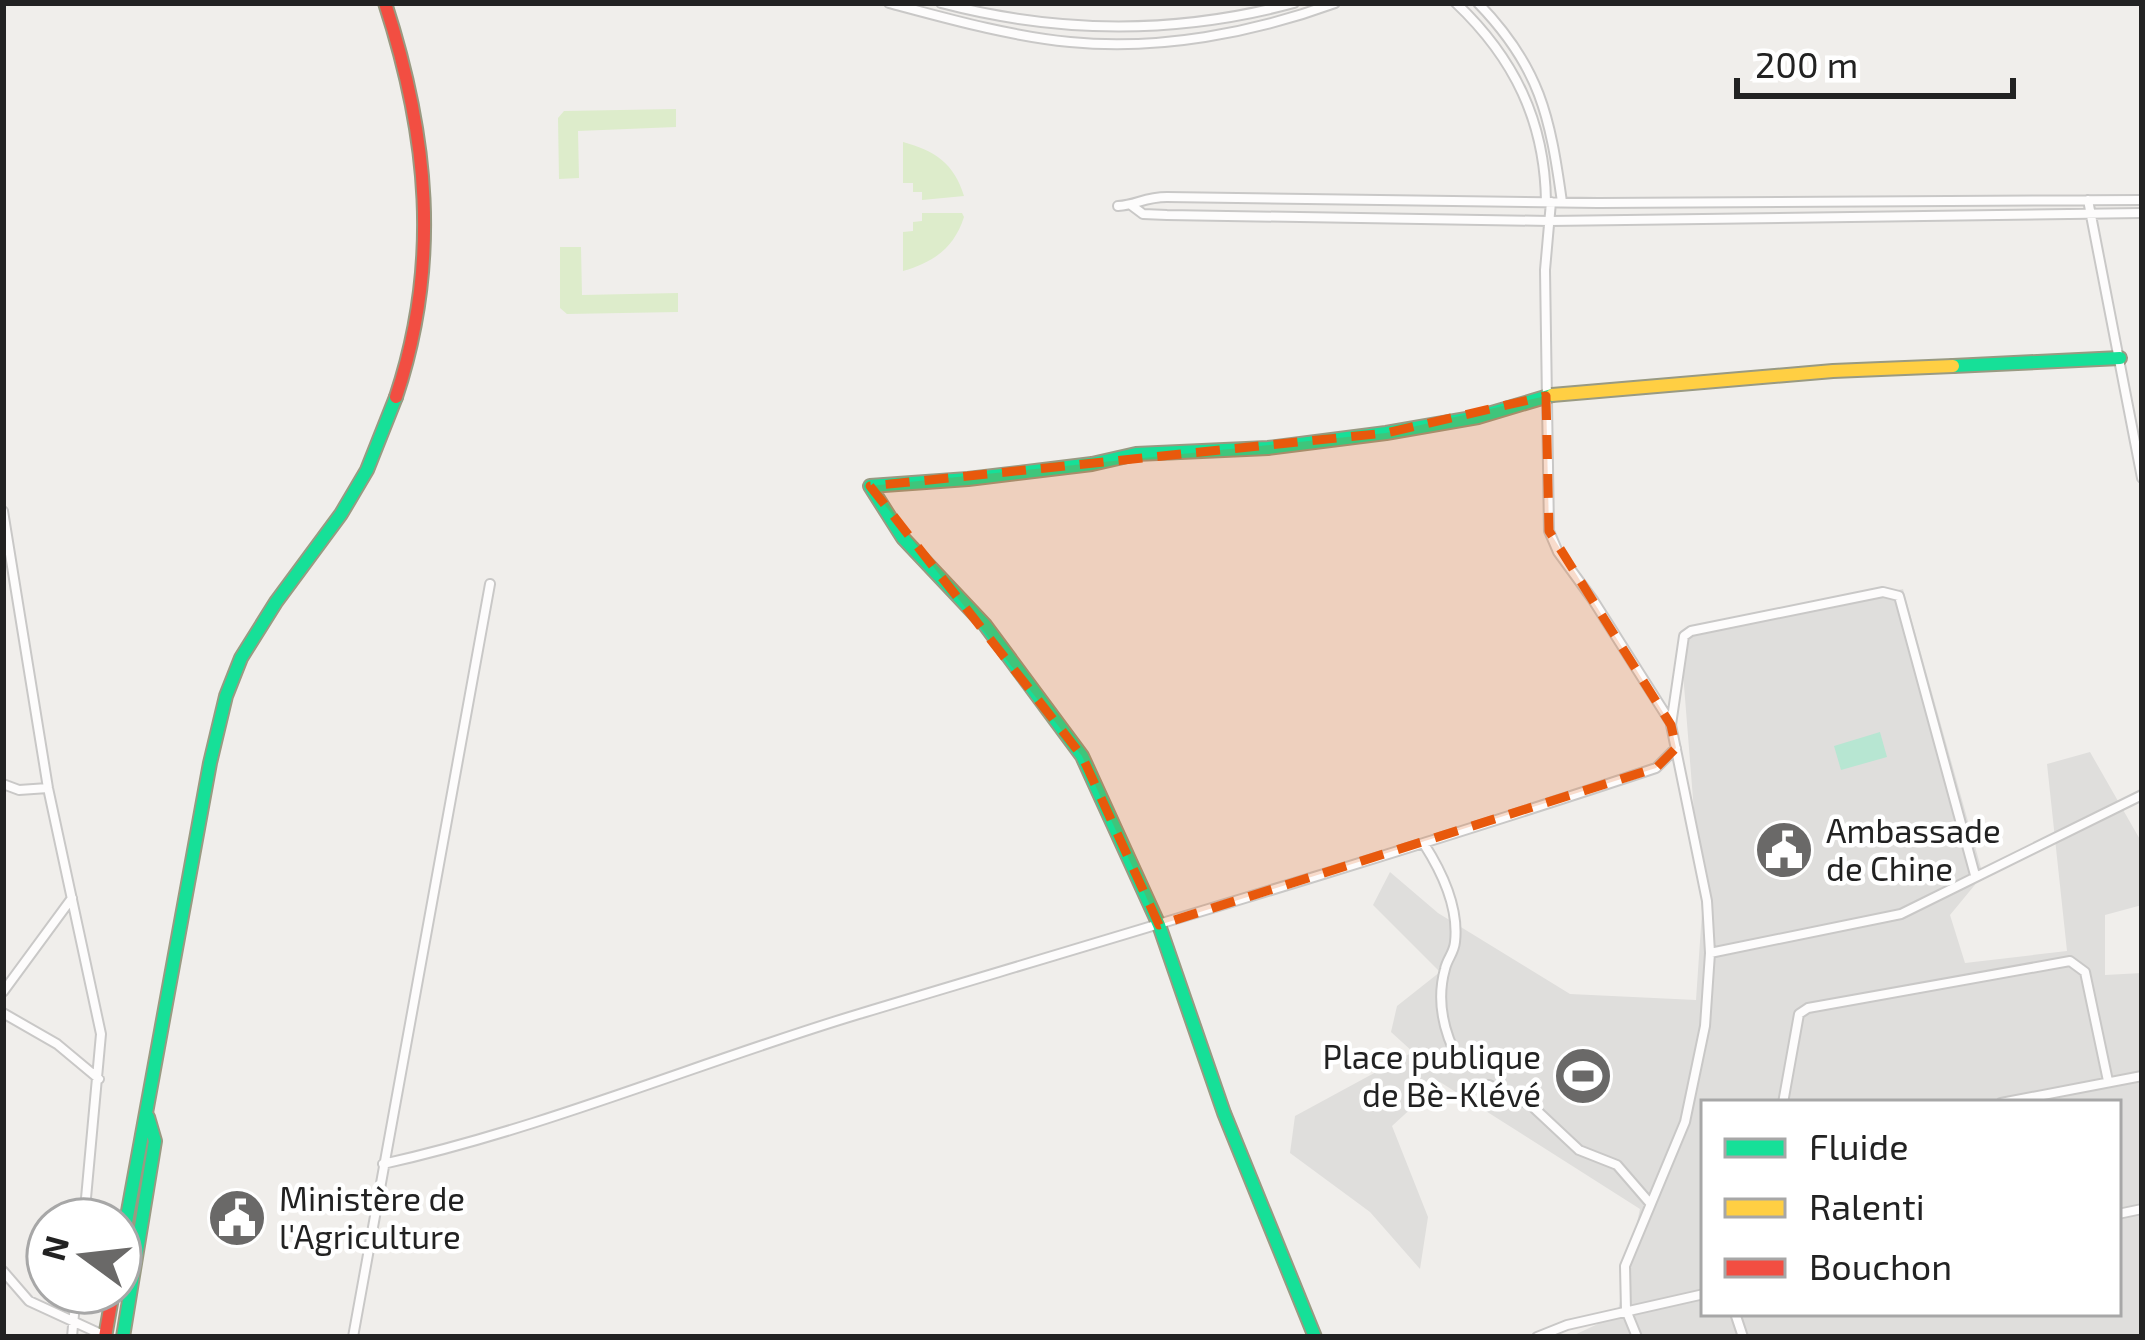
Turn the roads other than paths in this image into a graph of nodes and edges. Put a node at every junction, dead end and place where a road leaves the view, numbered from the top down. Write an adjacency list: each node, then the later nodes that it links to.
1 (385, 3): 42 (street)
2 (889, 3): 5 (street)
3 (941, 3): 4 (street)
4 (1294, 3)
5 (1335, 3)
6 (1456, 3): 10 (street)
7 (1478, 3): 10 (street)
8 (2088, 200): 9 (street); 11 (street); 14 (street)
9 (2142, 200)
10 (1553, 202): 11 (street); 13 (street); 17 (street)
11 (1823, 202): 16 (street)
12 (1118, 206): 13 (street)
13 (1131, 206): 17 (street)
14 (2090, 213): 15 (street); 16 (street); 18 (street)
15 (2142, 213)
16 (1823, 218): 17 (street)
17 (1549, 220): 19 (street)
18 (2120, 358): 19 (street); 20 (street)
19 (1546, 396): 23 (street); 31 (street)
20 (2142, 478)
21 (3, 511): 26 (street)
22 (490, 584): 43 (street)
23 (1671, 724): 24 (street); 29 (street)
24 (1676, 748): 28 (street); 32 (street)
25 (3, 784): 26 (street)
26 (48, 788): 30 (street)
27 (2142, 795): 29 (street)
28 (1424, 844): 31 (street); 35 (street)
29 (1975, 875): 32 (street)
30 (72, 898): 33 (street); 37 (street)
31 (1159, 925): 43 (street); 56 (street)
32 (1710, 953): 46 (street)
33 (3, 992)
34 (3, 1013): 37 (street)
35 (1459, 1061)
36 (2142, 1076): 38 (street)
37 (99, 1079): 44 (street)
38 (2108, 1082): 40 (street); 41 (street)
39 (1489, 1085): 46 (street)
40 (1784, 1100)
41 (2016, 1100)
42 (147, 1114): 45 (street); 54 (street)
43 (383, 1164): 55 (street)
44 (87, 1196)
45 (131, 1196)
46 (1650, 1203): 49 (street)
47 (3, 1271): 51 (street)
48 (1701, 1295): 49 (street)
49 (1626, 1310): 57 (street); 58 (street)
50 (75, 1316): 51 (street)
51 (75, 1321): 52 (street); 53 (street)
52 (72, 1337)
53 (105, 1337)
54 (123, 1337)
55 (352, 1337)
56 (1315, 1337)
57 (1537, 1337)
58 (1637, 1337)

